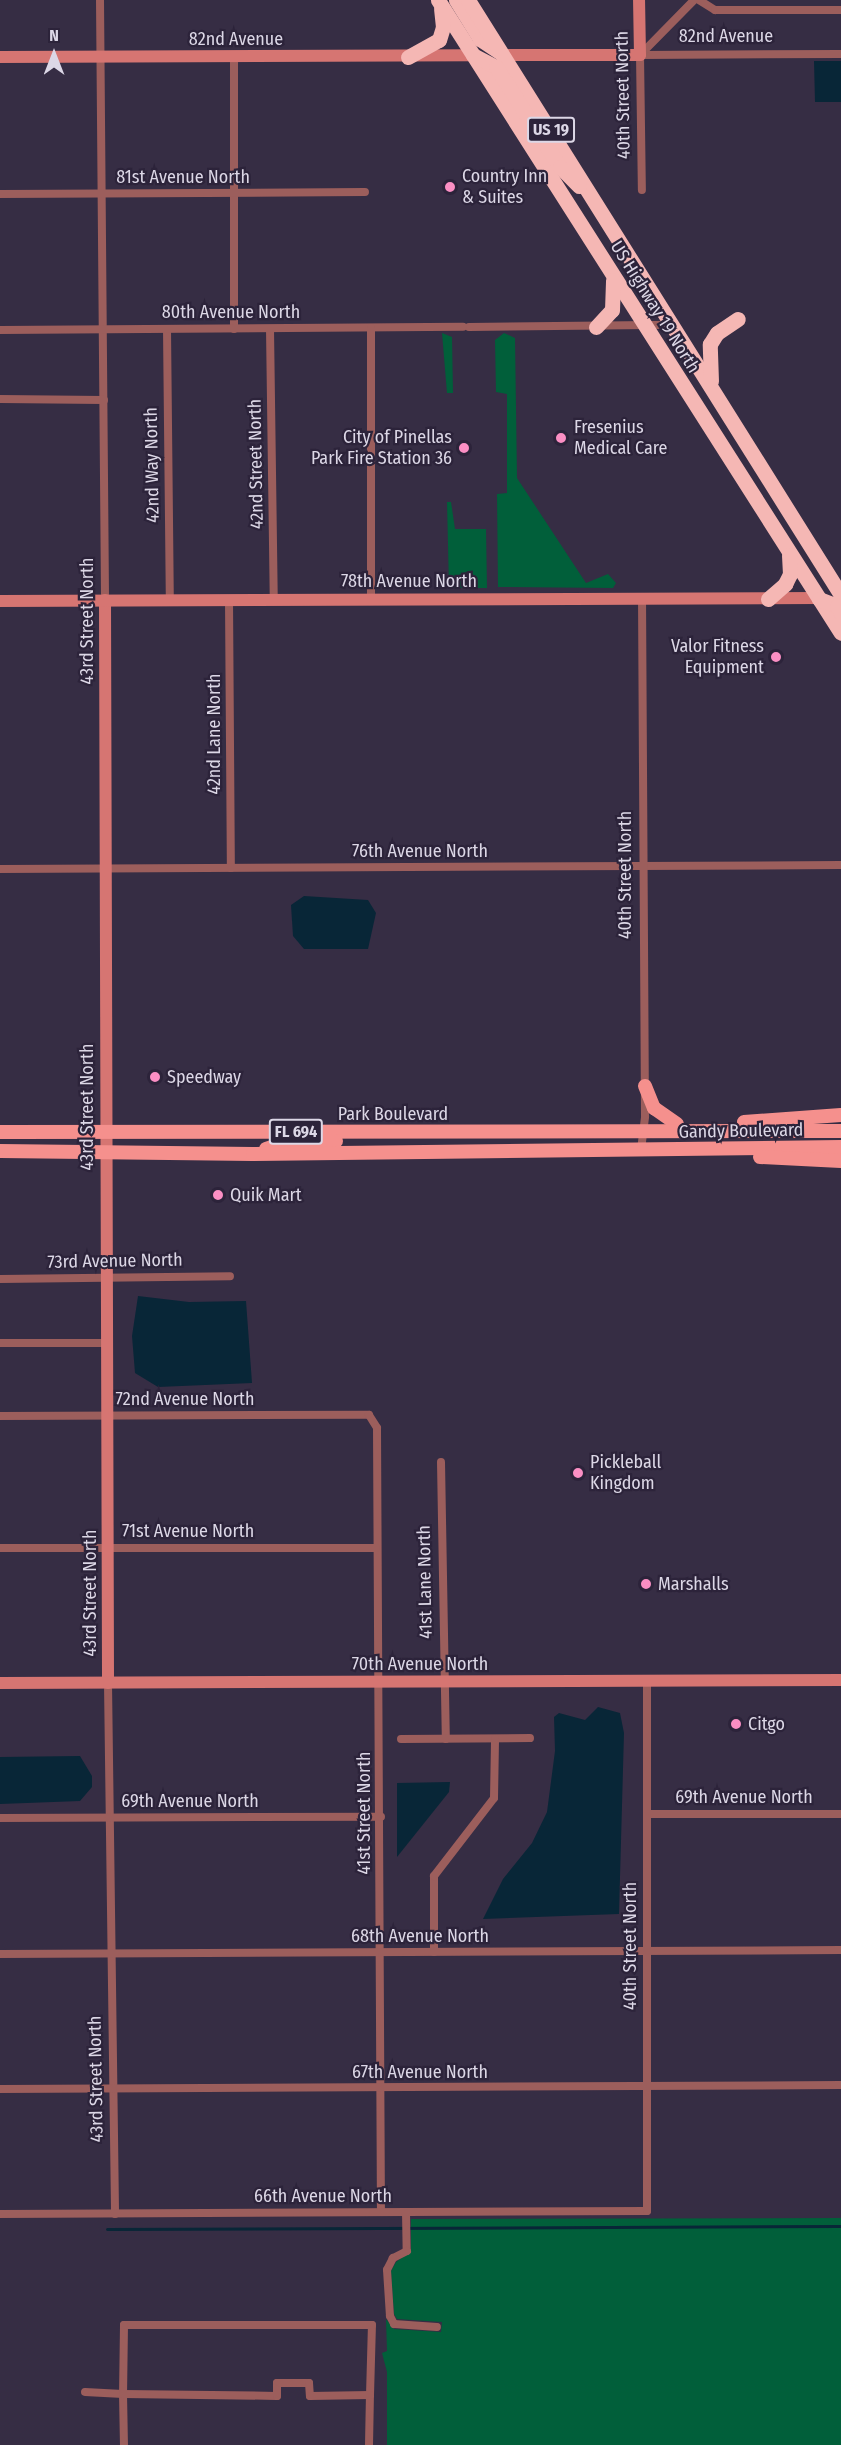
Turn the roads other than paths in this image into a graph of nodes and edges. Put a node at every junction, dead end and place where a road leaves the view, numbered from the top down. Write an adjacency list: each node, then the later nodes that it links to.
1 (100, 0): 15 (street, 43rd Street North)
2 (639, 0): 11 (street, 40th Street North)
3 (694, 0): 11 (street)
4 (699, 0): 7 (street)
5 (445, 1): 9 (highway, US Highway 19 North / US 19); 10 (highway); 14 (highway)
6 (474, 2): 10 (highway, US Highway 19 North / US 19)
7 (841, 10)
8 (841, 54): 11 (street, 82nd Avenue)
9 (473, 55): 14 (street, 82nd Avenue); 21 (highway); 22 (highway, US Highway 19 North / US 19)
10 (504, 55): 11 (street, 82nd Avenue); 21 (highway, US Highway 19 North / US 19)
11 (640, 55): 16 (street, 40th Street North)
12 (0, 57): 15 (street, 82nd Avenue)
13 (234, 57): 14 (street, 82nd Avenue); 15 (street, 82nd Avenue); 20 (street)
14 (408, 57)
15 (100, 58): 18 (street, 43rd Street North)
16 (642, 190)
17 (365, 192): 20 (street, 81st Avenue North)
18 (101, 193): 19 (street, 81st Avenue North); 20 (street, 81st Avenue North); 32 (street, 43rd Street North)
19 (0, 194)
20 (235, 194): 29 (street)
21 (598, 205): 24 (highway, US Highway 19 North / US 19)
22 (613, 277): 25 (highway); 26 (highway, US Highway 19 North / US 19)
23 (738, 319): 33 (highway)
24 (675, 325): 26 (street, 80th Avenue North); 33 (highway, US Highway 19 North / US 19)
25 (596, 327): 26 (street, 80th Avenue North); 27 (street, 80th Avenue North)
26 (644, 327): 36 (highway, US Highway 19 North / US 19)
27 (371, 328): 30 (street, 80th Avenue North); 46 (street)
28 (167, 329): 29 (street, 80th Avenue North); 32 (street, 80th Avenue North); 43 (street, 42nd Way North)
29 (234, 329): 30 (street, 80th Avenue North)
30 (270, 329): 45 (street, 42nd Street North)
31 (0, 330): 32 (street, 80th Avenue North)
32 (101, 330): 35 (street, 43rd Street North)
33 (711, 384): 38 (highway, US Highway 19 North / US 19)
34 (0, 399): 35 (street)
35 (104, 400): 42 (street, 43rd Street North)
36 (788, 552): 37 (highway, US Highway 19 North / US 19); 39 (highway)
37 (797, 566): 38 (highway); 40 (highway, US Highway 19 North / US 19)
38 (841, 596)
39 (768, 598): 40 (street, 78th Avenue North); 41 (street, 78th Avenue North)
40 (819, 598): 48 (highway); 49 (highway, US Highway 19 North / US 19)
41 (642, 599): 46 (street, 78th Avenue North); 50 (street, 40th Street North)
42 (105, 600): 43 (street, 78th Avenue North); 47 (street, 78th Avenue North); 52 (street, 43rd Street North)
43 (170, 600): 44 (street, 78th Avenue North)
44 (229, 600): 45 (street, 78th Avenue North); 53 (street, 42nd Lane North)
45 (274, 600): 46 (street, 78th Avenue North)
46 (371, 600)
47 (0, 601)
48 (841, 613)
49 (841, 633)
50 (642, 866): 51 (street, 76th Avenue North); 53 (street, 76th Avenue North); 55 (street, 40th Street North)
51 (841, 866)
52 (106, 868): 53 (street, 76th Avenue North); 54 (street, 76th Avenue North); 58 (street, 43rd Street North)
53 (231, 868)
54 (0, 869)
55 (645, 1086): 57 (main road); 60 (street, 40th Street North)
56 (841, 1115): 57 (main road)
57 (677, 1124): 60 (main road)
58 (104, 1131): 62 (main road, Park Boulevard / FL 694); 63 (main road, Park Boulevard / FL 694); 65 (street, 43rd Street North)
59 (522, 1131): 60 (main road, Park Boulevard / FL 694); 63 (main road, Park Boulevard / FL 694); 69 (main road)
60 (641, 1131): 61 (main road, Gandy Boulevard / FL 694); 66 (street, 40th Street North)
61 (841, 1131)
62 (0, 1132)
63 (369, 1132): 70 (main road)
64 (841, 1147): 67 (main road, Gandy Boulevard / FL 694)
65 (104, 1150): 68 (main road, FL 694); 70 (main road, FL 694); 73 (street, 43rd Street North)
66 (641, 1150): 67 (main road, Gandy Boulevard / FL 694); 69 (main road, FL 694)
67 (683, 1150): 71 (main road)
68 (0, 1151)
69 (373, 1153): 70 (main road, FL 694)
70 (253, 1154)
71 (841, 1161)
72 (230, 1276): 73 (street, 73rd Avenue North)
73 (107, 1278): 74 (street, 73rd Avenue North); 76 (street, 43rd Street North)
74 (0, 1279)
75 (0, 1343): 76 (street)
76 (107, 1343): 79 (street, 43rd Street North)
77 (369, 1415): 79 (street, 72nd Avenue North); 83 (street, 41st Street North)
78 (0, 1416): 79 (street, 72nd Avenue North)
79 (107, 1416): 81 (street, 43rd Street North)
80 (441, 1462): 87 (street, 41st Lane North)
81 (108, 1547): 82 (street, 71st Avenue North); 83 (street, 71st Avenue North); 89 (street, 43rd Street North)
82 (0, 1548)
83 (376, 1548): 86 (street, 41st Street North)
84 (841, 1680): 85 (street, 70th Avenue North)
85 (647, 1681): 87 (street, 70th Avenue North); 94 (street, 40th Street North)
86 (381, 1682): 87 (street, 70th Avenue North); 89 (street, 70th Avenue North); 96 (street, 41st Street North)
87 (443, 1682): 91 (street, 41st Lane North)
88 (0, 1683): 89 (street, 70th Avenue North)
89 (108, 1683): 98 (street, 43rd Street North)
90 (401, 1738): 91 (street)
91 (446, 1738): 92 (street)
92 (495, 1738): 93 (street); 102 (street)
93 (530, 1738)
94 (648, 1814): 95 (street, 69th Avenue North); 100 (street, 40th Street North)
95 (841, 1814)
96 (381, 1817): 98 (street, 69th Avenue North); 101 (street, 41st Street North)
97 (0, 1818): 98 (street, 69th Avenue North)
98 (110, 1818): 103 (street, 43rd Street North)
99 (841, 1950): 100 (street, 68th Avenue North)
100 (648, 1951): 102 (street, 68th Avenue North); 106 (street, 40th Street North)
101 (381, 1952): 102 (street, 68th Avenue North); 103 (street, 68th Avenue North); 109 (street, 41st Street North)
102 (434, 1952)
103 (112, 1953): 104 (street, 68th Avenue North); 108 (street, 43rd Street North)
104 (0, 1954)
105 (841, 2085): 106 (street, 67th Avenue North)
106 (647, 2087): 109 (street, 67th Avenue North); 110 (street, 40th Street North)
107 (0, 2089): 108 (street, 67th Avenue North)
108 (114, 2089): 109 (street, 67th Avenue North); 114 (street, 43rd Street North)
109 (381, 2090): 111 (street, 41st Street North)
110 (647, 2211): 112 (street, 66th Avenue North)
111 (381, 2212): 112 (street, 66th Avenue North); 114 (street, 66th Avenue North)
112 (406, 2212): 115 (street)
113 (0, 2214): 114 (street, 66th Avenue North)
114 (116, 2214)
115 (437, 2327)
116 (85, 2392): 117 (street)
117 (123, 2394): 118 (street); 118 (street); 119 (street)
118 (370, 2395): 120 (street)
119 (124, 2445)
120 (369, 2445)

